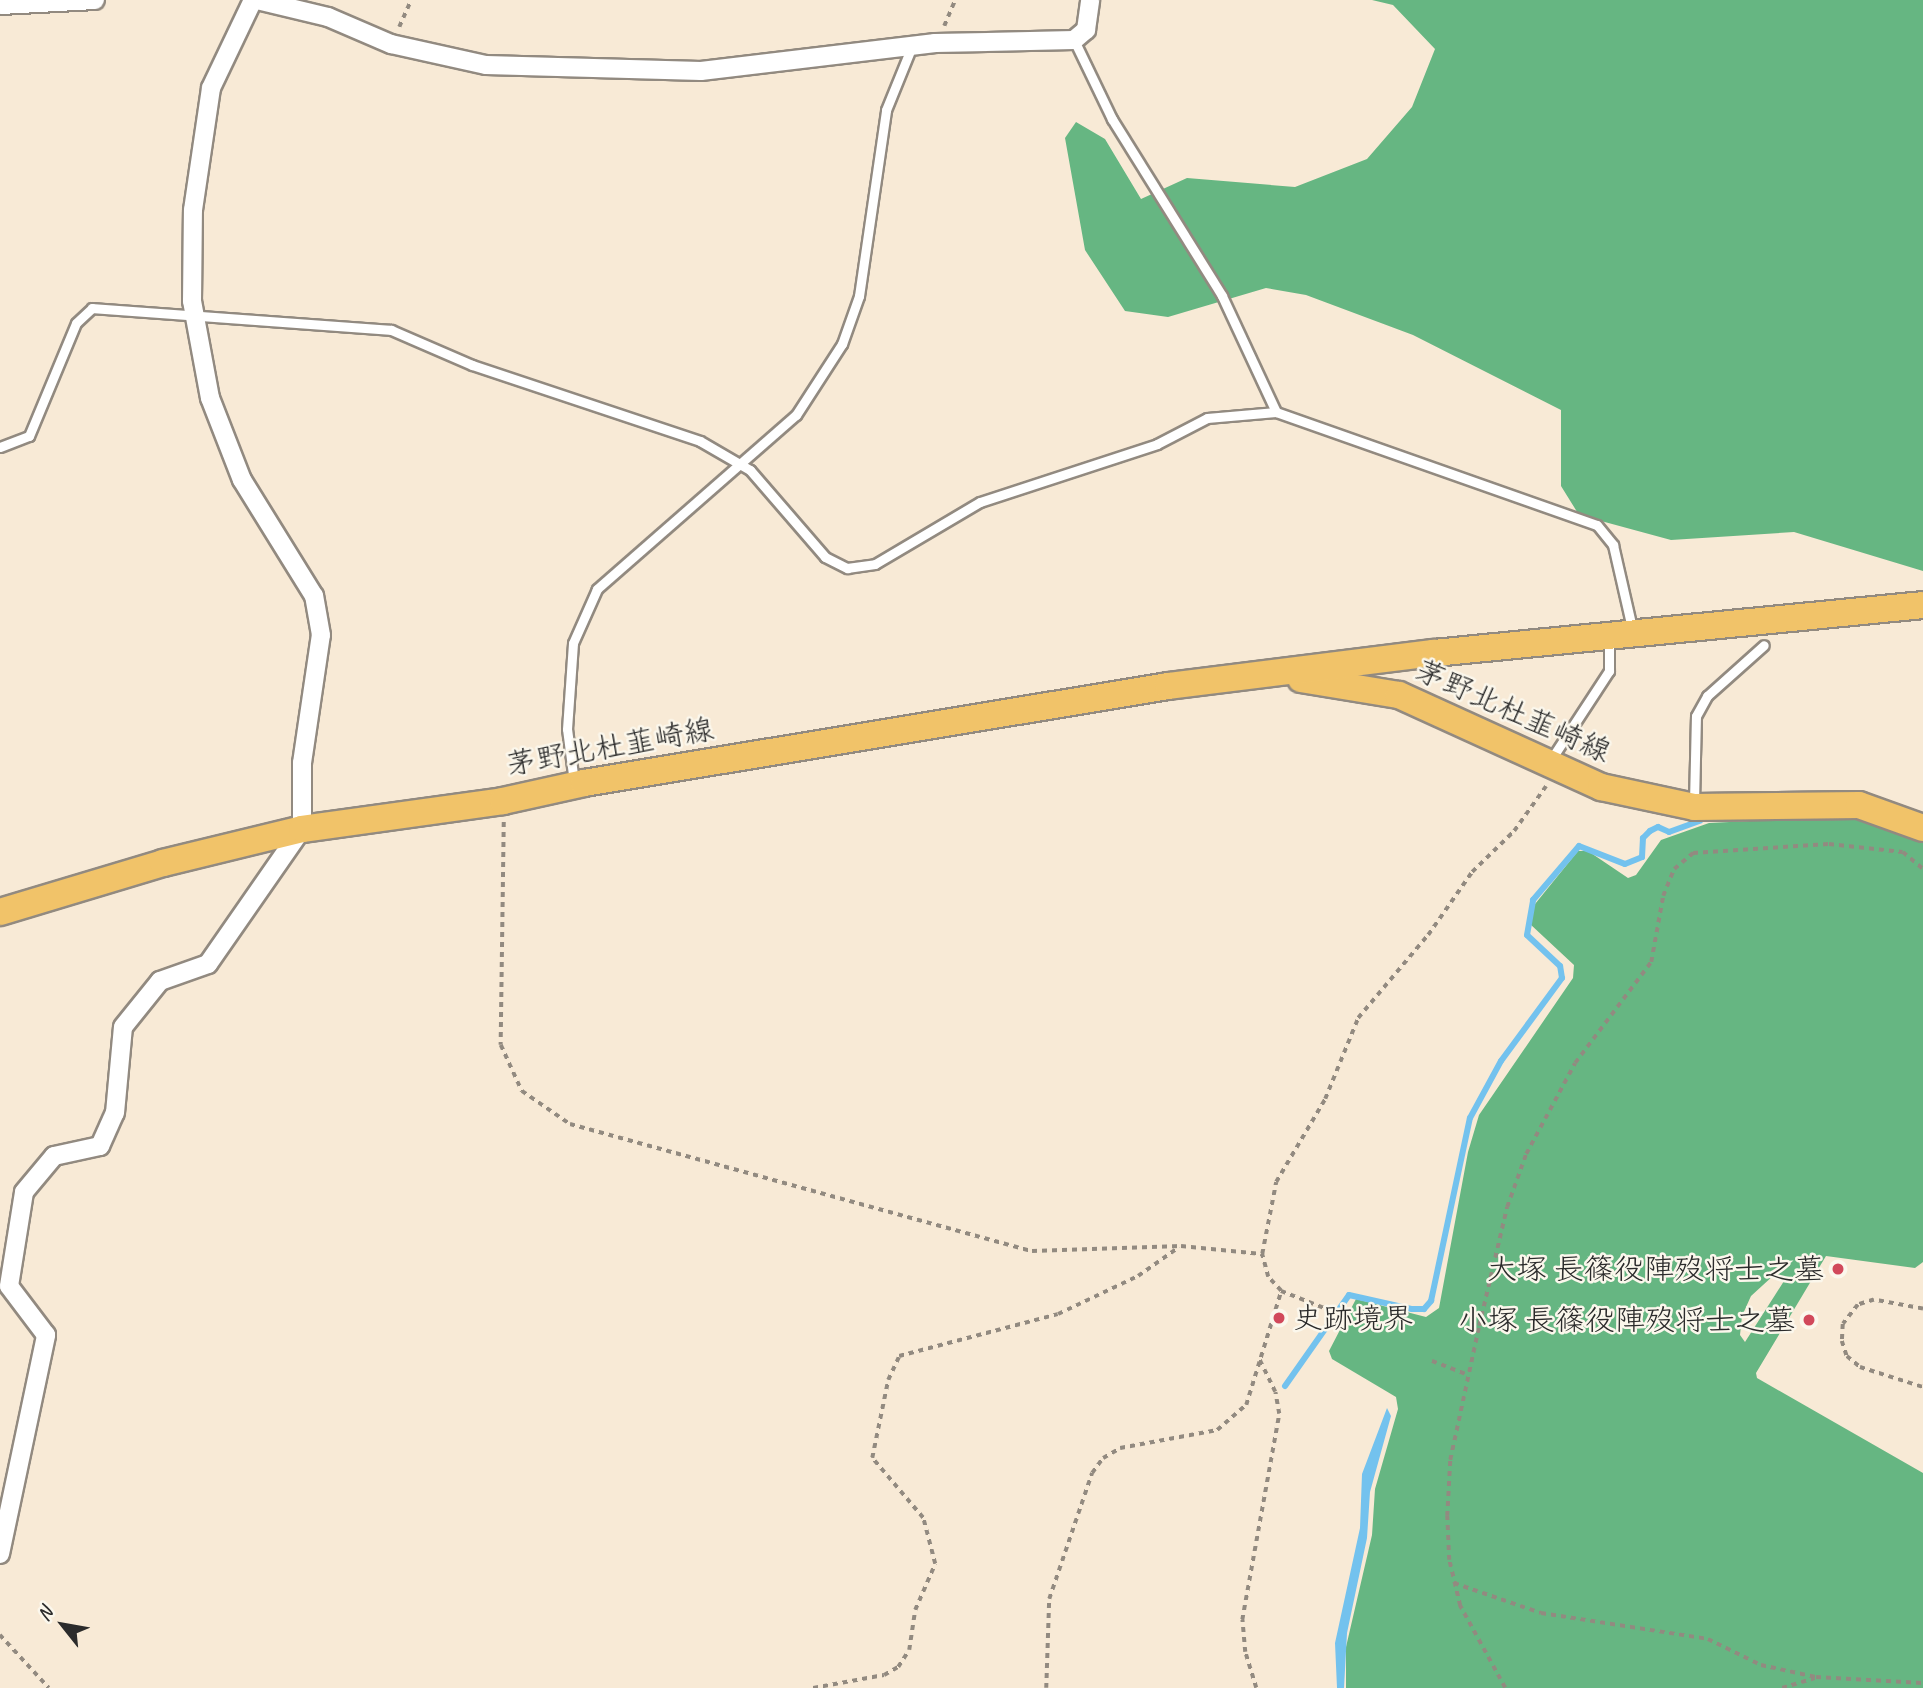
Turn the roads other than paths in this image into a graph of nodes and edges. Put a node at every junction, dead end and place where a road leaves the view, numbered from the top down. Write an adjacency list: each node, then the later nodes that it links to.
1 (94, 0): 4 (street)
2 (255, 0): 6 (street); 7 (street)
3 (1090, 0): 5 (street)
4 (0, 5)
5 (1074, 40): 6 (street); 8 (lane)
6 (912, 46): 10 (lane)
7 (194, 313): 9 (lane); 10 (lane); 19 (street)
8 (1276, 412): 10 (lane); 12 (lane)
9 (0, 447)
10 (740, 463): 16 (lane)
11 (1923, 605): 12 (main road, 茅野北杜韮崎線)
12 (1621, 637): 14 (main road, 茅野北杜韮崎線); 15 (lane)
13 (1764, 645): 17 (lane)
14 (1240, 675): 15 (main road, 茅野北杜韮崎線); 16 (main road, 茅野北杜韮崎線)
15 (1553, 768): 17 (main road, 茅野北杜韮崎線)
16 (574, 785): 19 (main road, 茅野北杜韮崎線)
17 (1694, 807): 18 (main road, 茅野北杜韮崎線)
18 (1923, 828)
19 (302, 830): 20 (main road, 茅野北杜韮崎線); 21 (street)
20 (0, 912)
21 (0, 1555)

